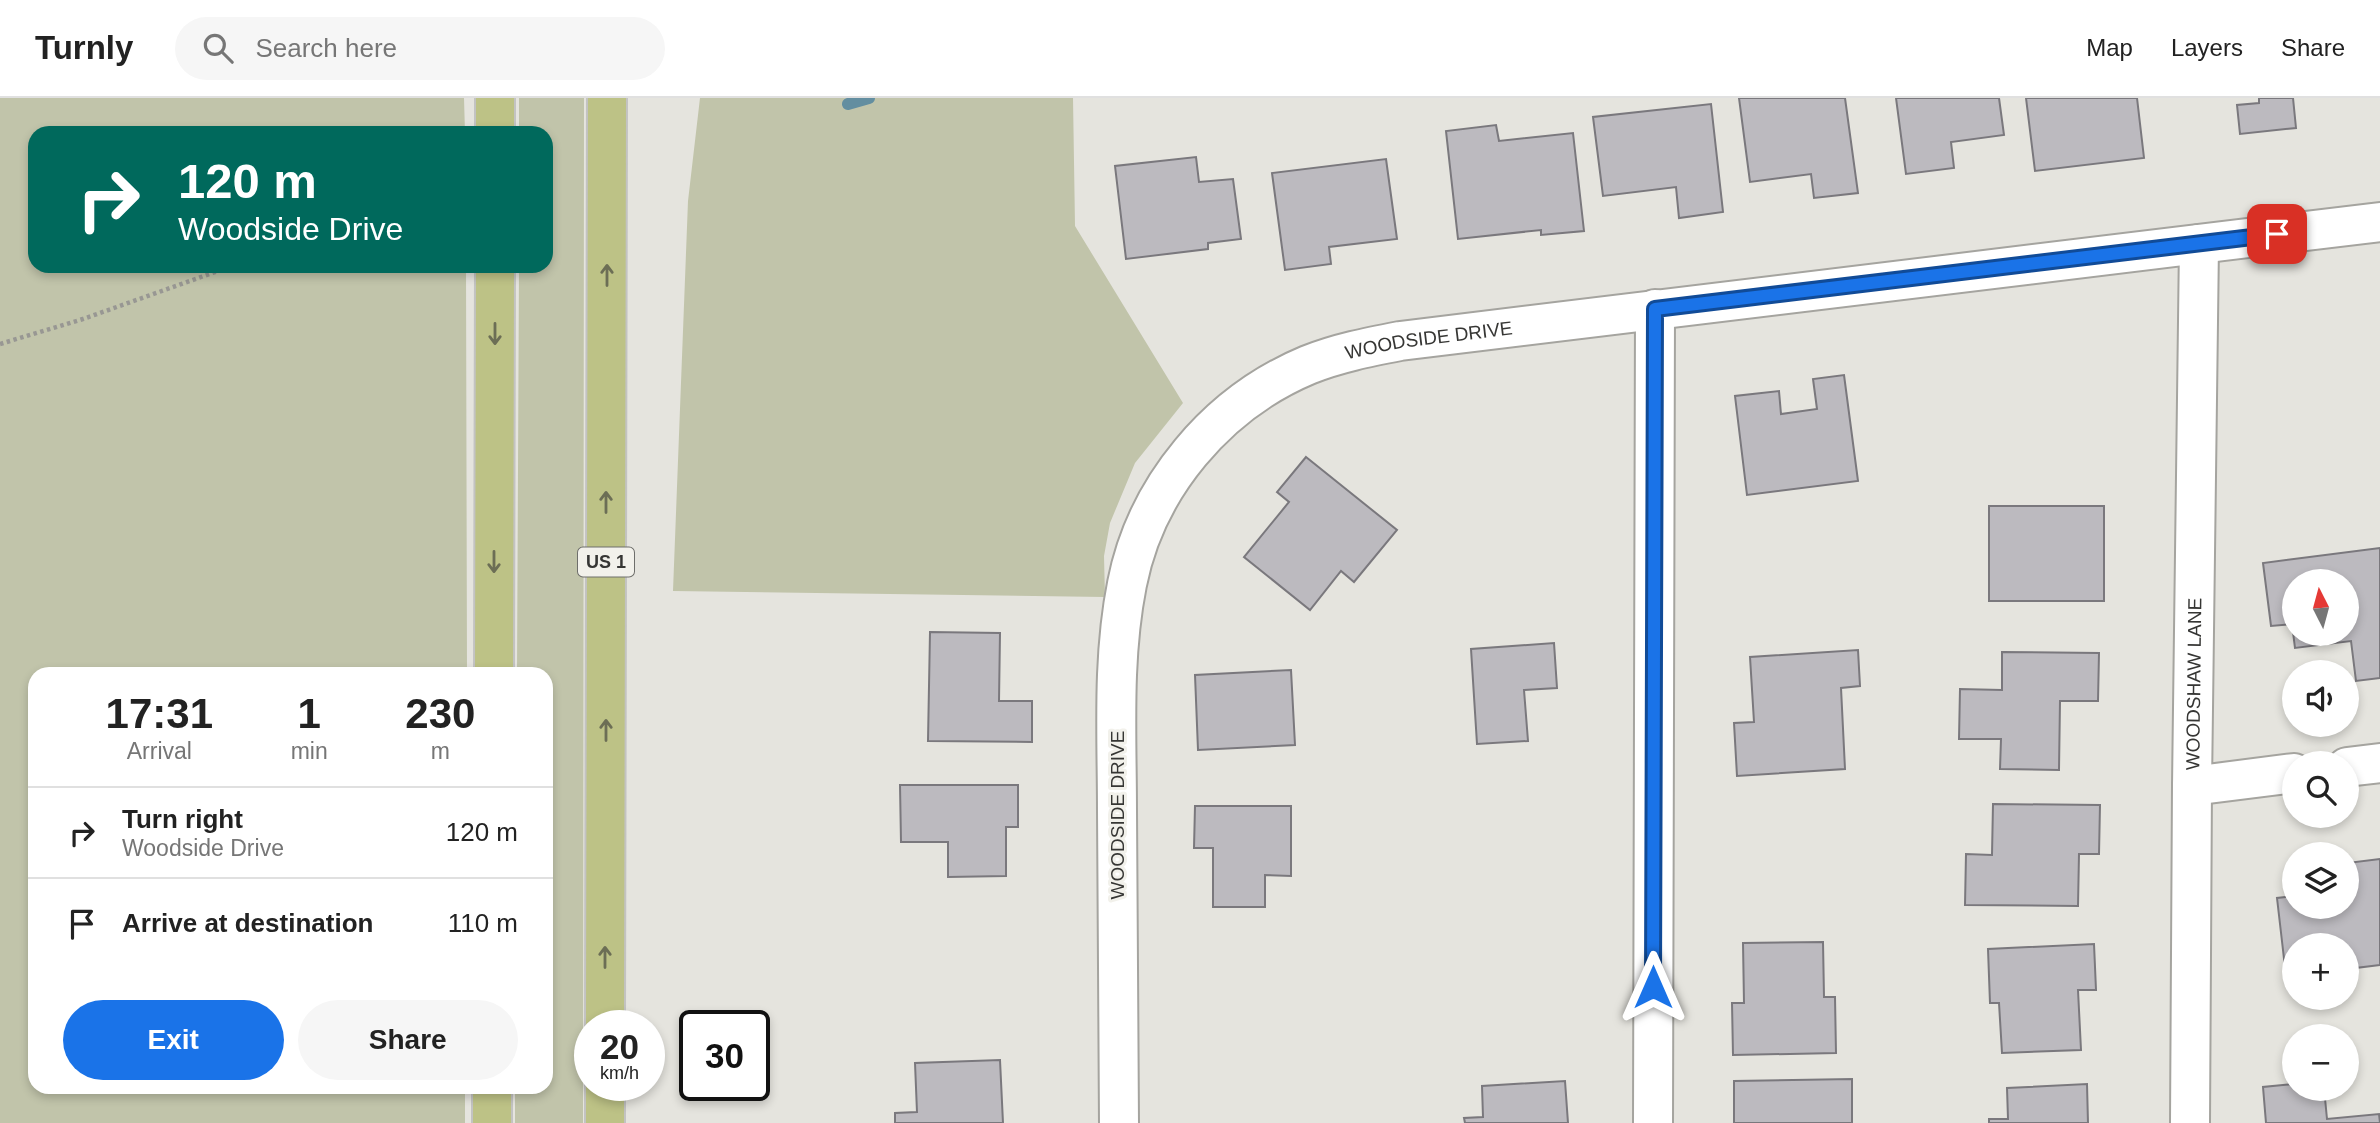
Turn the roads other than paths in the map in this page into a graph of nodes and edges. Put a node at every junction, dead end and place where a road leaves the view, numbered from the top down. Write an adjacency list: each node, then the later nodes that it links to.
1 (495, 98): 3 (main road)
2 (607, 98): 13 (main road, US 1, one-way to 2)
3 (495, 126)
4 (2380, 222): 5 (street, WOODSIDE DRIVE)
5 (2199, 243): 7 (street, WOODSIDE DRIVE); 12 (street, WOODSHAW LANE)
6 (495, 273): 8 (main road, one-way to 8)
7 (1655, 309): 18 (street, WOODSIDE DRIVE); 19 (street)
8 (494, 667)
9 (2380, 763): 10 (street)
10 (2359, 766)
11 (2282, 775): 12 (street)
12 (2192, 786): 20 (street, WOODSHAW LANE)
13 (605, 1010)
14 (492, 1094): 16 (main road)
15 (605, 1101): 17 (main road)
16 (492, 1123)
17 (605, 1123)
18 (1119, 1123)
19 (1653, 1123)
20 (2190, 1123)

